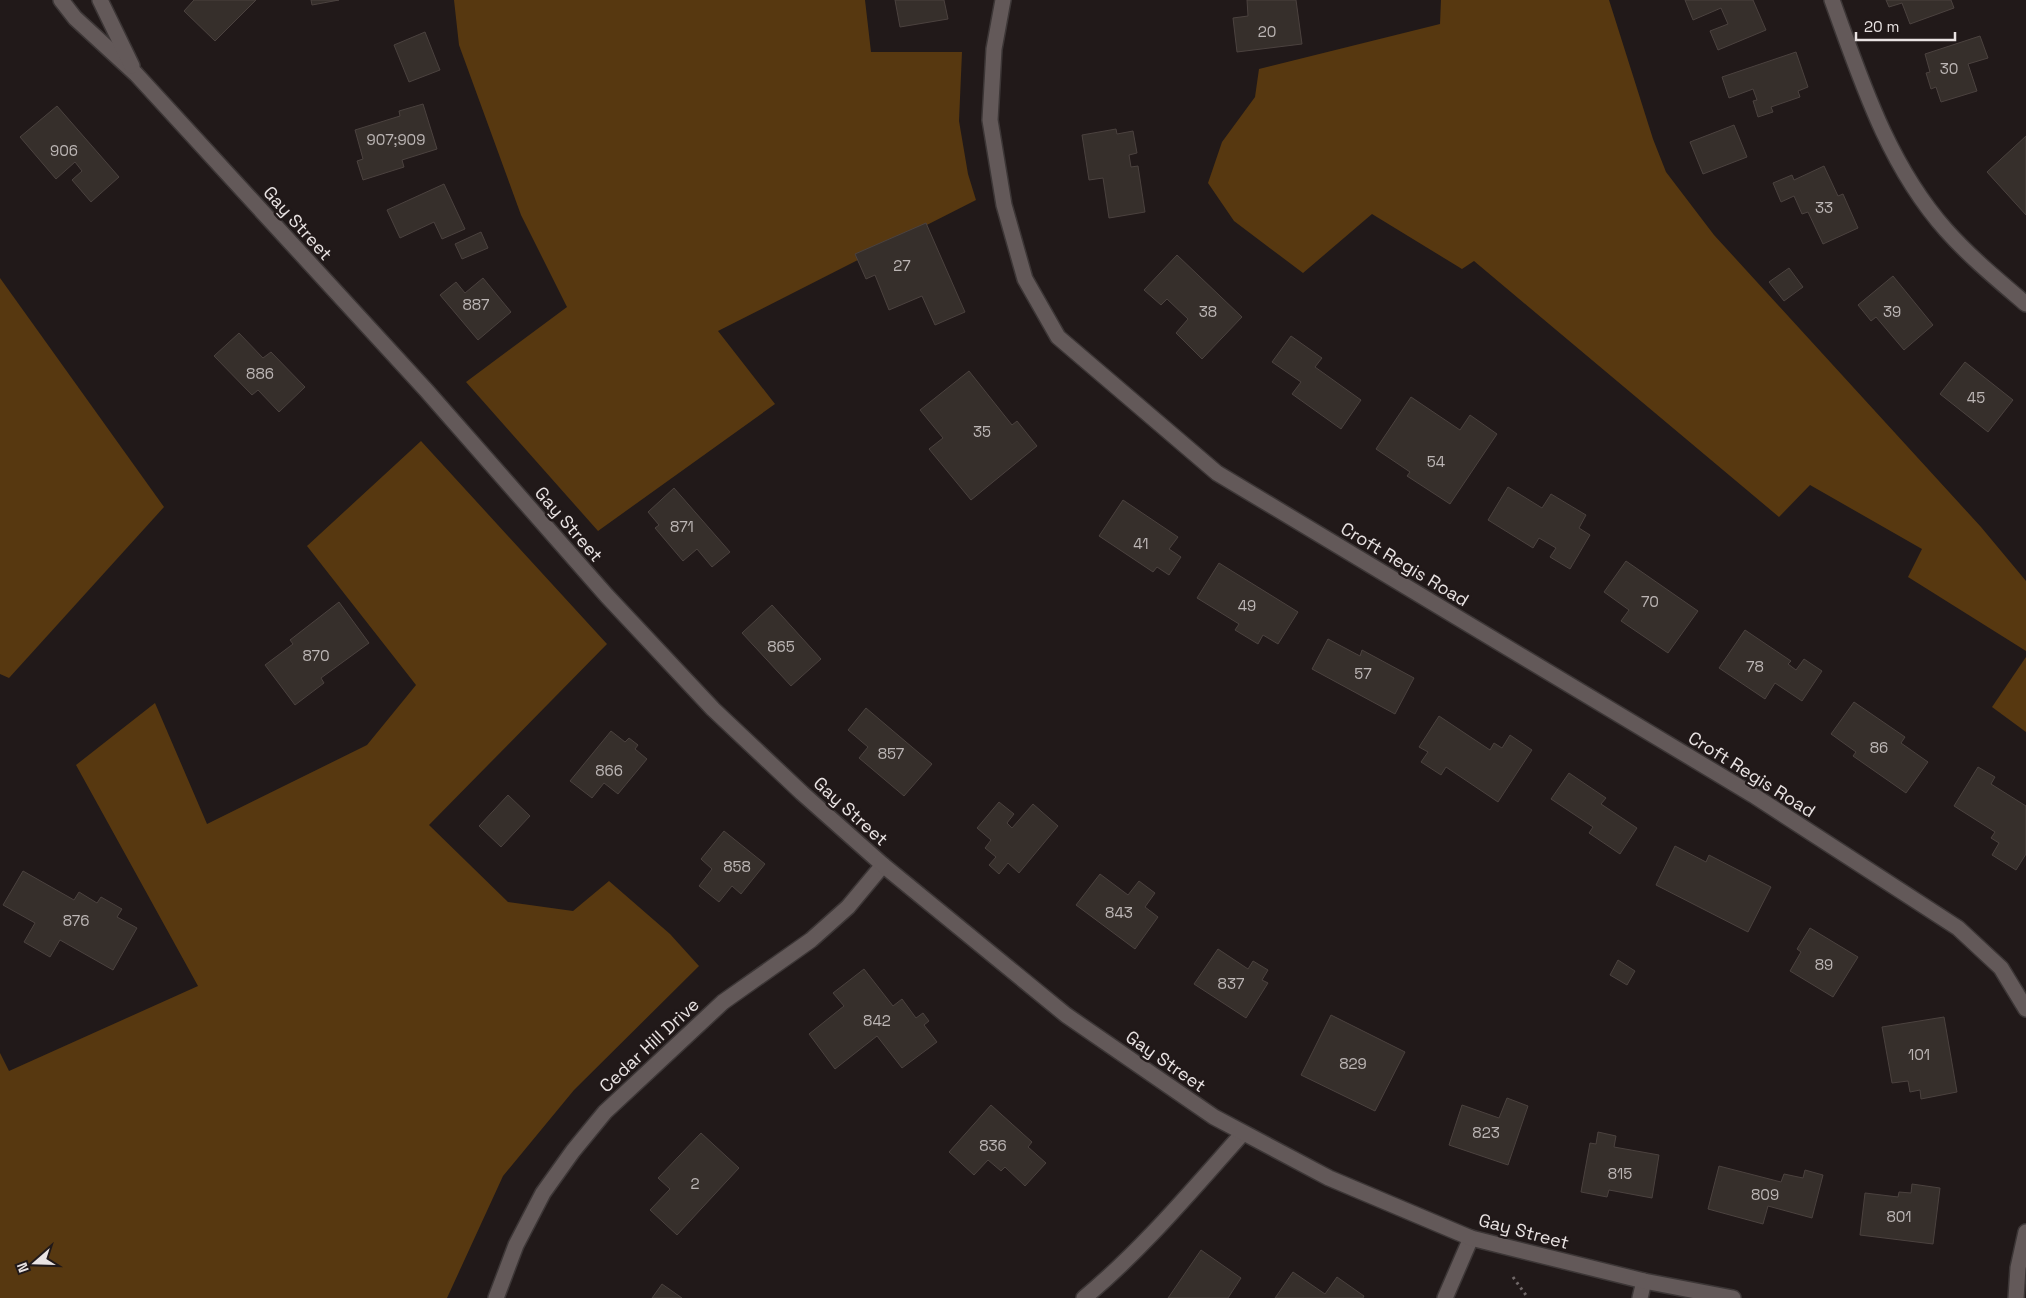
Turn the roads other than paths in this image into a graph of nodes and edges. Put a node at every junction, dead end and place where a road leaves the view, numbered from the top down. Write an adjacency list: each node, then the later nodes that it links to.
1 (61, 0): 5 (street, Gay Street)
2 (100, 0): 5 (street, Gay Street)
3 (1003, 0): 8 (street, Croft Regis Road)
4 (1832, 0): 6 (street)
5 (136, 74): 7 (street, Gay Street)
6 (2026, 304)
7 (883, 865): 9 (street, Gay Street); 13 (street, Cedar Hill Drive)
8 (2026, 1009)
9 (1243, 1133): 11 (street, Gay Street); 14 (street)
10 (2026, 1232): 18 (street)
11 (1471, 1238): 12 (street, Gay Street); 15 (street)
12 (1644, 1281): 16 (street); 17 (street, Gay Street)
13 (496, 1298)
14 (1084, 1298)
15 (1445, 1298)
16 (1640, 1298)
17 (1733, 1298)
18 (2016, 1298)

